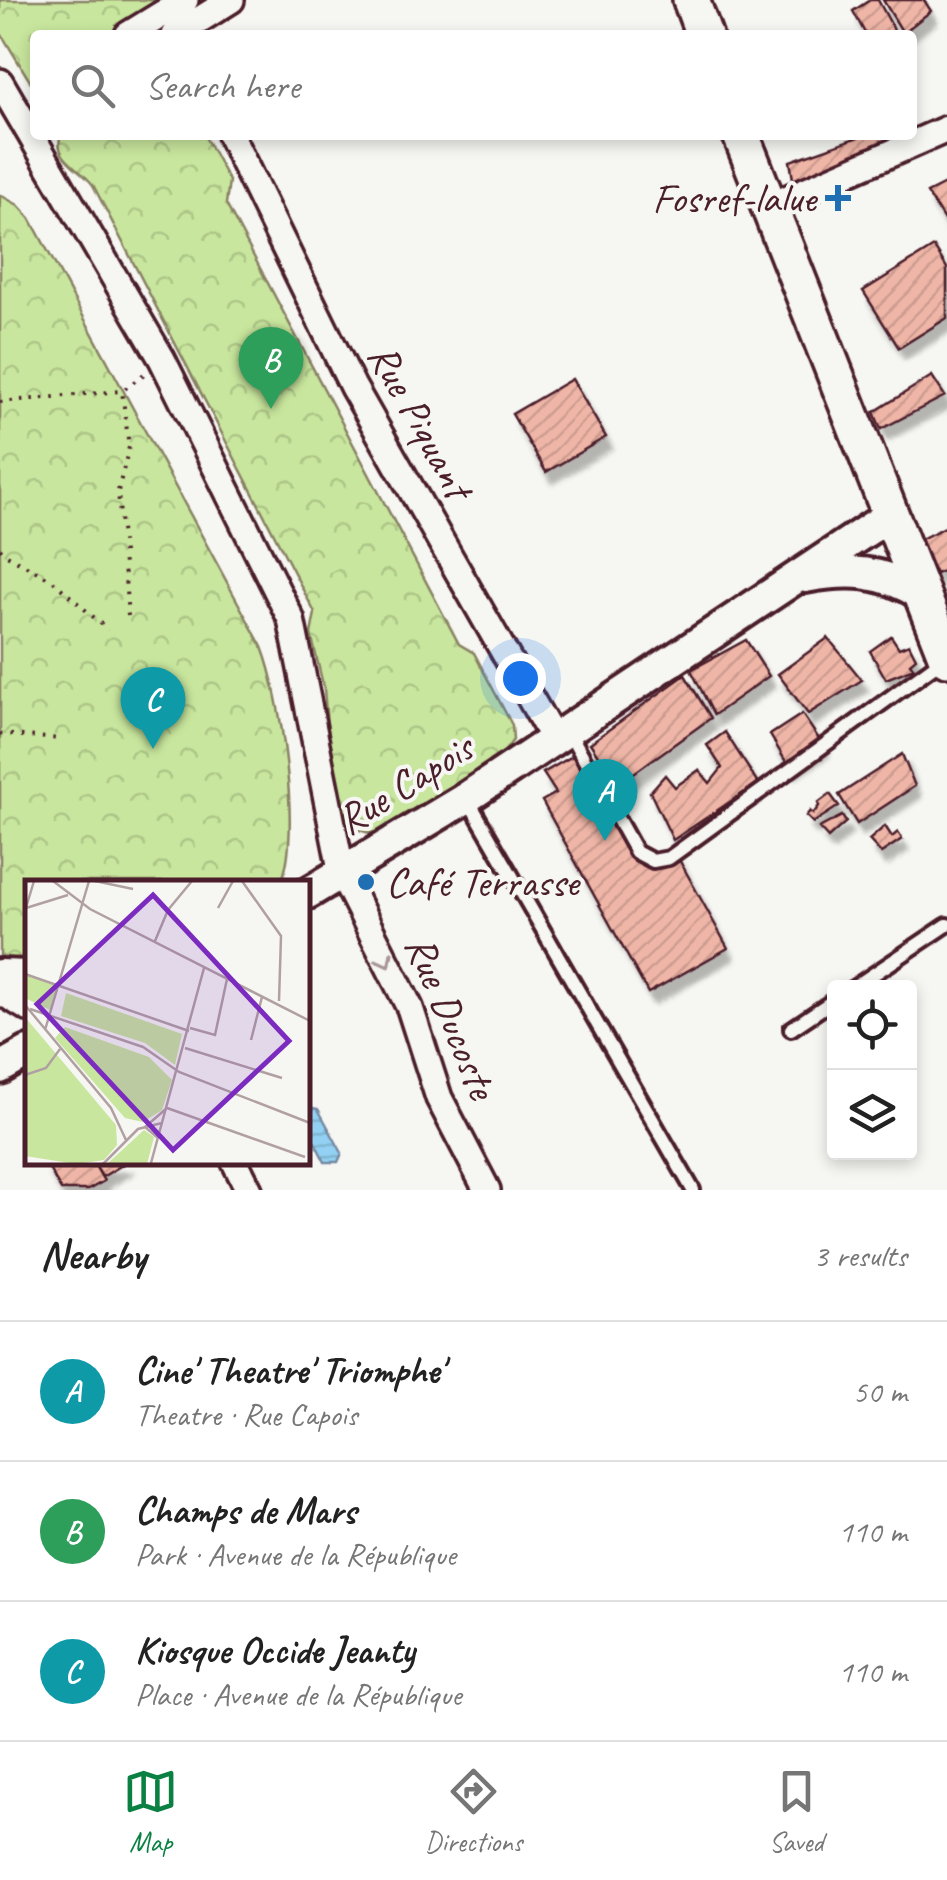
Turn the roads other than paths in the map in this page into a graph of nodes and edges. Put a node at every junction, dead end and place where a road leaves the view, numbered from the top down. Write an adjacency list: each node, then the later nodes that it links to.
1 (231, 0): 3 (street)
2 (691, 0): 5 (main road)
3 (176, 19): 4 (street)
4 (143, 30)
5 (702, 30)
6 (0, 82): 7 (street, Rue Ducoste)
7 (19, 116)
8 (947, 129): 12 (street)
9 (33, 140): 19 (street, Rue Ducoste)
10 (232, 140): 17 (street, Rue Piquant)
11 (743, 140): 12 (main road)
12 (768, 207): 13 (main road)
13 (890, 515): 14 (street, Rue Capois); 15 (main road)
14 (798, 578): 15 (street, Rue Capois); 17 (street, Rue Capois)
15 (920, 594): 16 (main road)
16 (947, 658): 17 (lane)
17 (561, 734): 18 (street, Rue Capois)
18 (466, 798): 19 (street, Rue Capois); 34 (lane)
19 (342, 874): 20 (street, Rue Capois); 33 (street, Rue Ducoste, one-way to 33)
20 (310, 892)
21 (947, 926): 24 (lane)
22 (0, 975): 23 (street)
23 (25, 976)
24 (865, 980)
25 (0, 991): 27 (street)
26 (827, 1005): 28 (lane)
27 (25, 1006)
28 (791, 1029)
29 (25, 1054): 30 (street)
30 (0, 1068)
31 (236, 1165): 32 (street)
32 (249, 1190)
33 (487, 1190)
34 (694, 1190)

